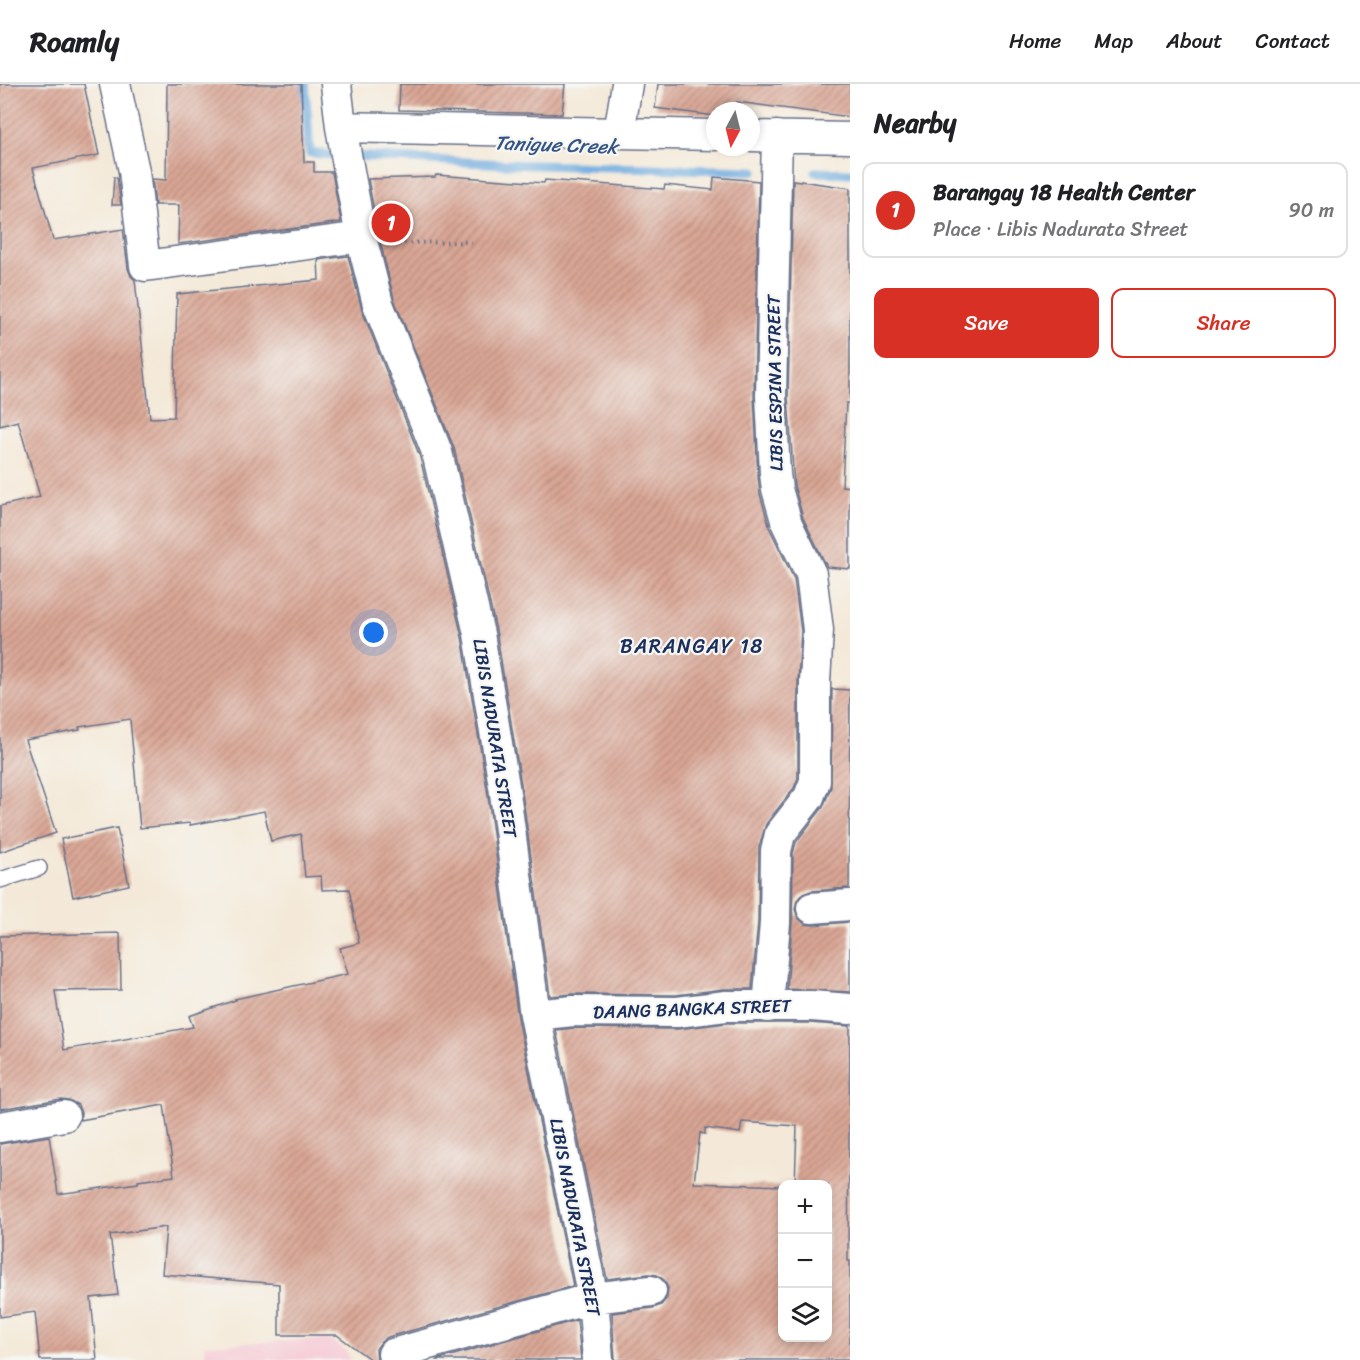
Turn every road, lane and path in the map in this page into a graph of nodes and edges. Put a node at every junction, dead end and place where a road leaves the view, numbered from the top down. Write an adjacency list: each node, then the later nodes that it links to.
1 (115, 84): 9 (street)
2 (336, 84): 4 (street, LIBIS NADURATA STREET)
3 (627, 84): 5 (street)
4 (341, 127): 5 (street); 9 (street, LIBIS NADURATA STREET)
5 (619, 134): 6 (street)
6 (706, 135)
7 (764, 136): 8 (street); 15 (street, LIBIS ESPINA STREET)
8 (850, 138)
9 (362, 240): 10 (path); 17 (street, LIBIS NADURATA STREET)
10 (472, 242)
11 (39, 868): 12 (lane)
12 (0, 880)
13 (850, 905): 14 (street)
14 (812, 908)
15 (768, 1007): 16 (street, DAANG BANGKA STREET); 17 (street, DAANG BANGKA STREET)
16 (850, 1009)
17 (534, 1016): 21 (street, LIBIS NADURATA STREET)
18 (64, 1116): 19 (street)
19 (0, 1127)
20 (651, 1291): 21 (street)
21 (593, 1298): 22 (street); 23 (street, LIBIS NADURATA STREET)
22 (393, 1354)
23 (598, 1360)

